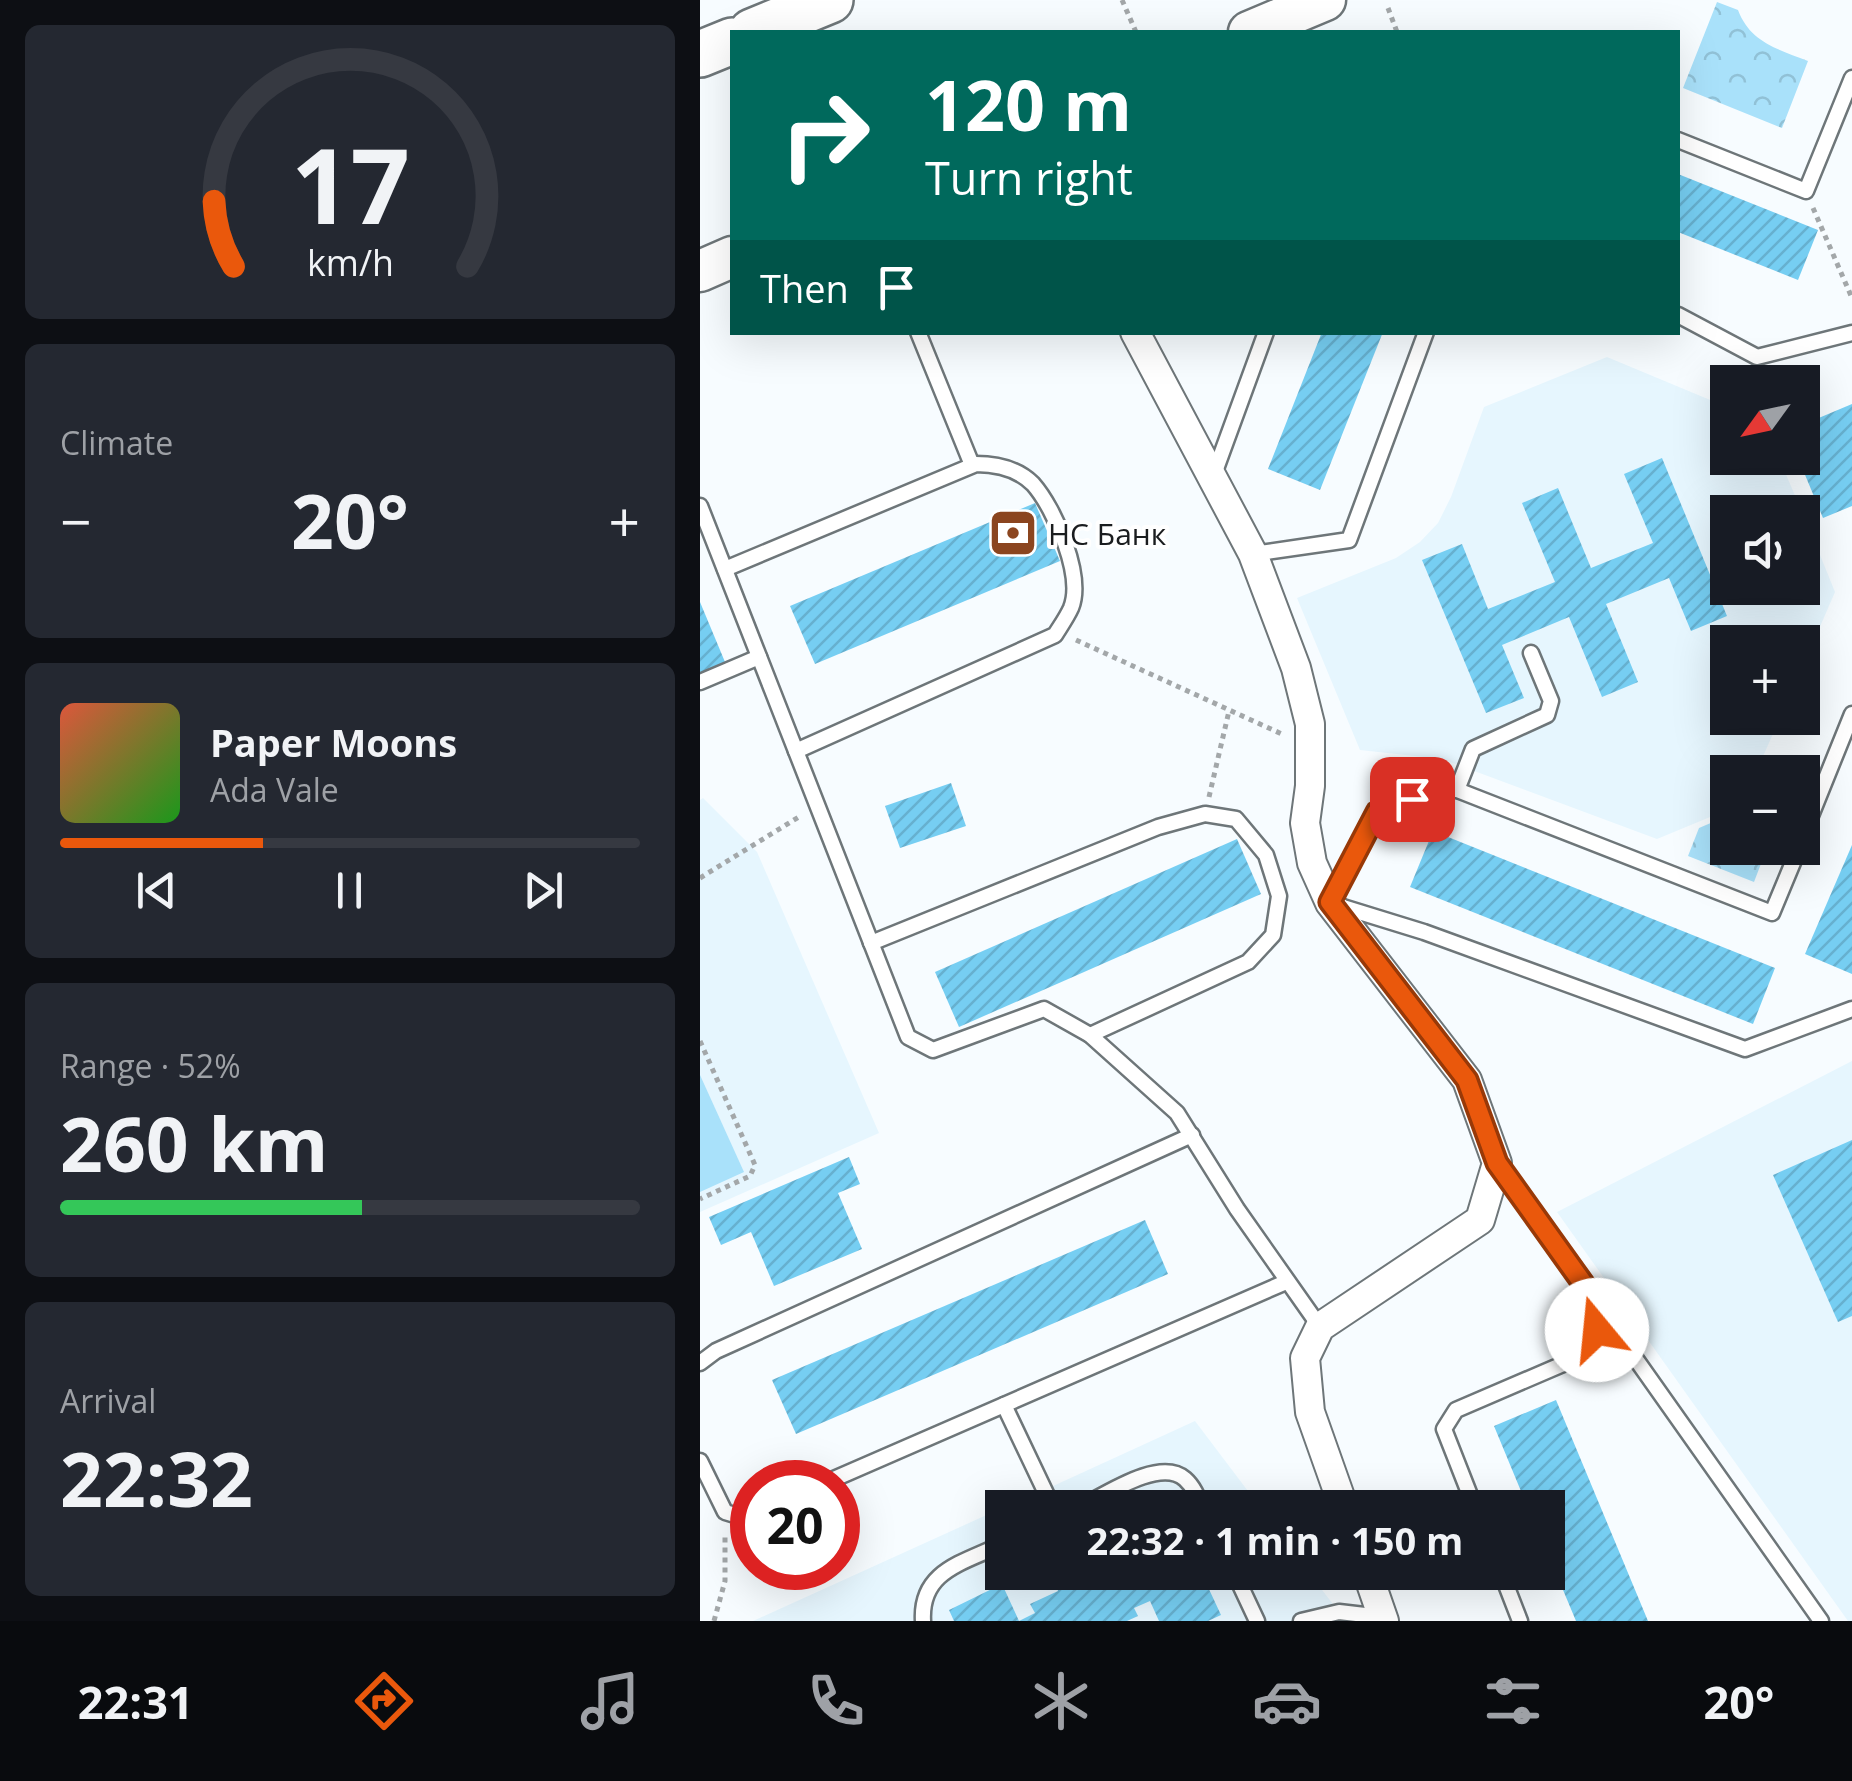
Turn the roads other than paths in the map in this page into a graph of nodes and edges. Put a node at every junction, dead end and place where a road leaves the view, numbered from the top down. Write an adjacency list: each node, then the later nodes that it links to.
1 (830, 0): 3 (main road)
2 (1326, 0): 4 (main road)
3 (757, 30)
4 (1254, 30)
5 (730, 41): 6 (main road)
6 (700, 54)
7 (1852, 78): 8 (lane)
8 (1680, 141)
9 (730, 257): 10 (main road)
10 (700, 270)
11 (1680, 316): 12 (lane)
12 (1852, 333)
13 (919, 335): 17 (lane)
14 (1137, 335): 18 (street)
15 (1265, 335): 18 (lane)
16 (1425, 335): 20 (lane)
17 (972, 466): 21 (lane); 26 (lane)
18 (1212, 480): 20 (street)
19 (700, 506): 21 (lane)
20 (1252, 554): 30 (street)
21 (725, 569): 23 (lane)
22 (1532, 653): 27 (lane)
23 (759, 657): 24 (lane); 26 (lane)
24 (700, 682)
25 (1852, 714): 28 (lane)
26 (796, 751): 31 (lane)
27 (1457, 790): 29 (lane); 30 (lane)
28 (1820, 793)
29 (1792, 865)
30 (1330, 902): 32 (lane); 35 (street)
31 (871, 943): 33 (lane); 33 (lane)
32 (1852, 1010)
33 (1090, 1035): 34 (lane)
34 (1192, 1136): 36 (lane); 39 (lane)
35 (1497, 1163): 37 (lane); 38 (street)
36 (1286, 1282): 38 (lane); 40 (lane)
37 (1592, 1296): 47 (lane); 58 (lane)
38 (1320, 1327): 46 (street)
39 (700, 1362)
40 (1004, 1405): 42 (lane); 43 (lane)
41 (700, 1461): 48 (lane)
42 (860, 1468)
43 (1044, 1490)
44 (1116, 1490): 45 (lane)
45 (1191, 1490)
46 (1338, 1490)
47 (1468, 1490)
48 (730, 1514)
49 (985, 1553): 54 (lane)
50 (1242, 1590): 55 (lane)
51 (1373, 1590): 53 (street)
52 (1507, 1590): 57 (lane)
53 (1383, 1619): 56 (lane)
54 (923, 1621)
55 (1257, 1621)
56 (1300, 1621)
57 (1520, 1621)
58 (1821, 1621)

